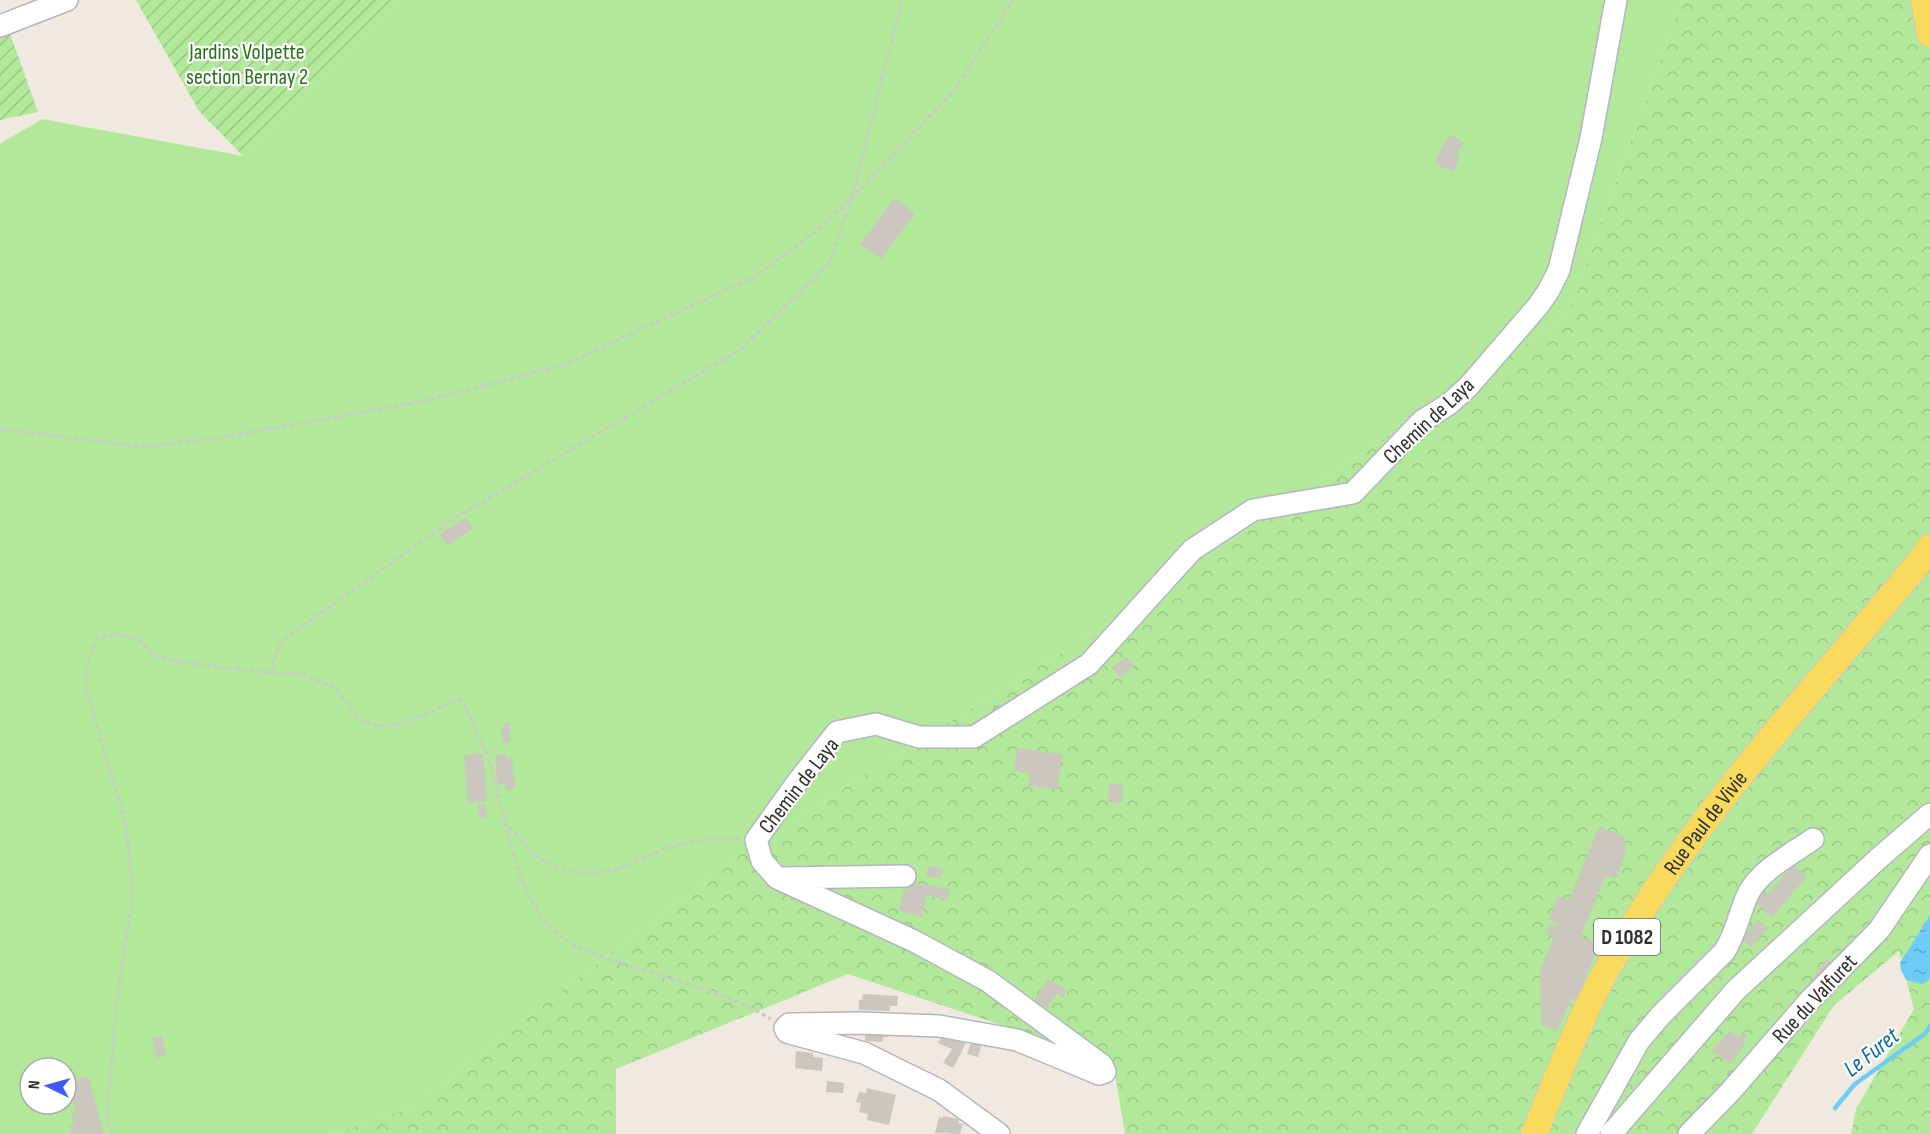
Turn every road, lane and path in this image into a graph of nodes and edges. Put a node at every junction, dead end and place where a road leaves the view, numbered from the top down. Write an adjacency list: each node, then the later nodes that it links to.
1 (67, 0): 6 (street)
2 (902, 0): 8 (path)
3 (1013, 0): 8 (path)
4 (1616, 0): 15 (street, Chemin de Laya)
5 (1924, 0): 7 (main road)
6 (0, 26)
7 (1930, 34)
8 (852, 198): 9 (path); 11 (path)
9 (0, 429)
10 (1930, 547): 22 (main road, Rue Paul de Vivie / D 1082)
11 (271, 673): 13 (path); 20 (path)
12 (1930, 814): 24 (street)
13 (506, 824): 15 (path); 19 (path)
14 (1813, 839): 23 (street)
15 (756, 840): 18 (street, Chemin de Laya)
16 (1930, 855): 25 (street, Rue du Valfuret)
17 (905, 876): 18 (street)
18 (777, 878): 19 (street)
19 (785, 1028): 21 (street)
20 (111, 1134)
21 (999, 1134)
22 (1534, 1134)
23 (1587, 1134)
24 (1611, 1134)
25 (1689, 1134)

